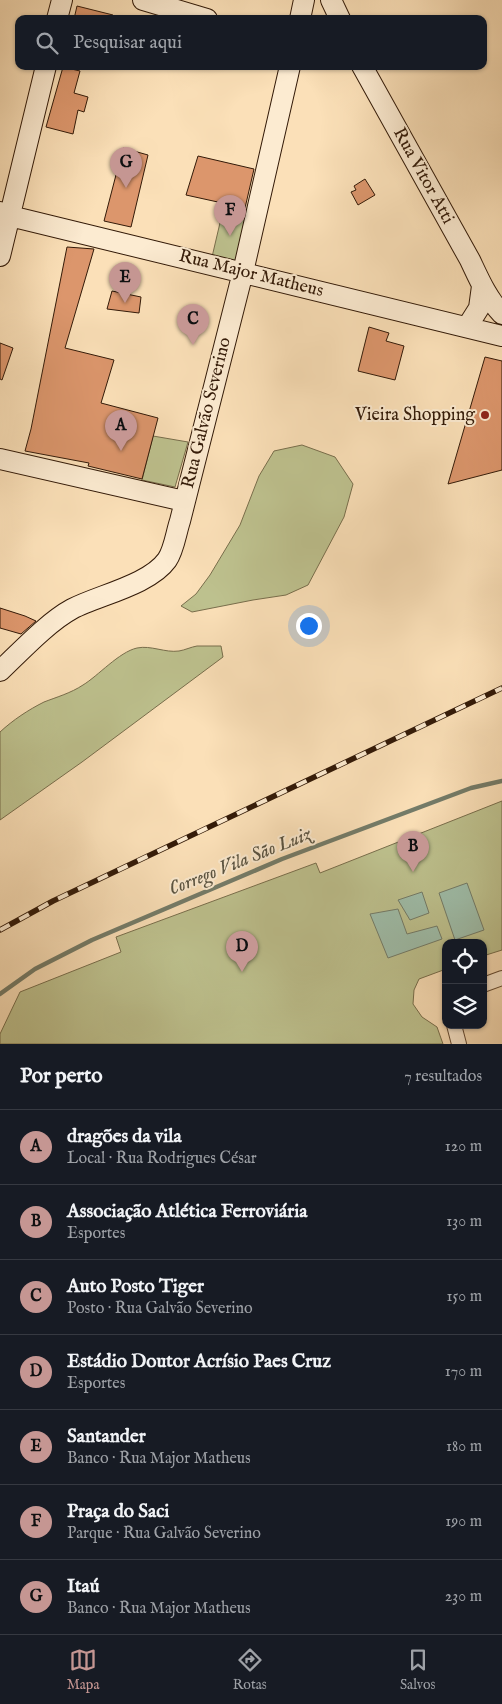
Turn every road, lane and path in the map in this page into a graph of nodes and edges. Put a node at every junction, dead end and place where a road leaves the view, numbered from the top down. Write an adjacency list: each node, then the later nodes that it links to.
1 (62, 0): 5 (main road)
2 (143, 0): 6 (main road)
3 (304, 0): 7 (main road)
4 (331, 0): 8 (main road)
5 (58, 15)
6 (194, 15)
7 (301, 15)
8 (338, 15)
9 (45, 70): 12 (main road)
10 (289, 70): 14 (main road, Rua Galvão Severino)
11 (364, 70): 15 (main road, Rua Vitor Atti)
12 (5, 214): 13 (main road); 14 (main road, Rua Major Matheus)
13 (0, 256)
14 (243, 272): 17 (main road, Rua Major Matheus); 20 (main road, Rua Galvão Severino)
15 (482, 286): 16 (main road); 17 (main road)
16 (502, 314)
17 (467, 327): 18 (main road, Rua Major Matheus)
18 (502, 336)
19 (0, 459): 20 (main road)
20 (184, 501): 21 (main road, Rua Galvão Severino)
21 (0, 672)
22 (502, 978): 23 (street)
23 (486, 984)
24 (455, 1029): 25 (street)
25 (459, 1044)

